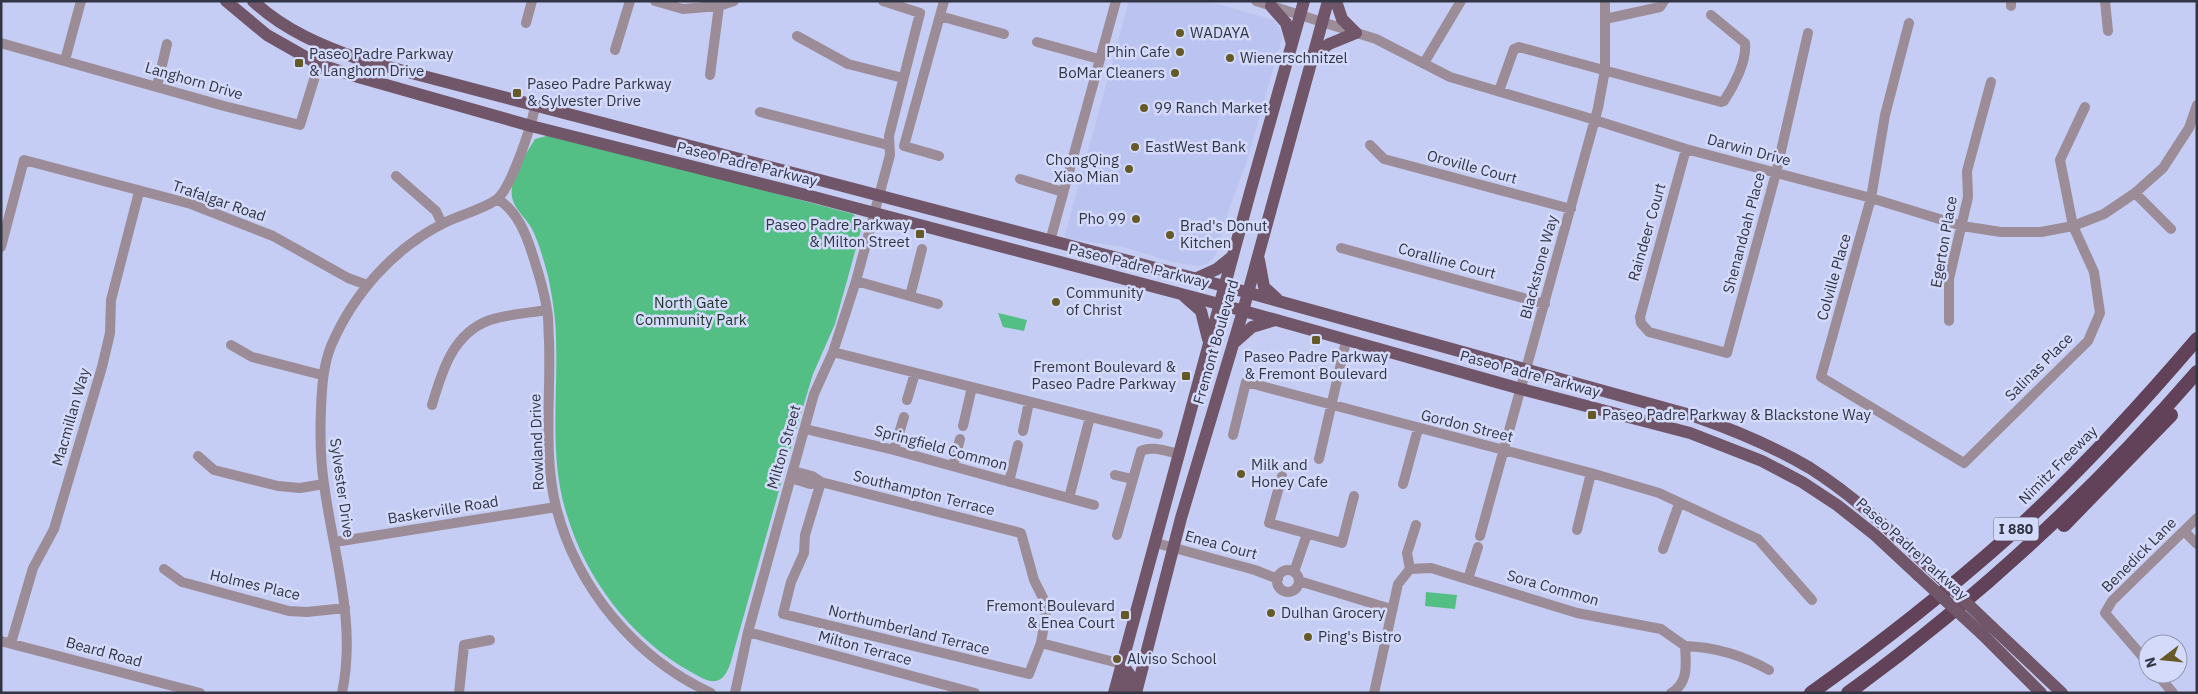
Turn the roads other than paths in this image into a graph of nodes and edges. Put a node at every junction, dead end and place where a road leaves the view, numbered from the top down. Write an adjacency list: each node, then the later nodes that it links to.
1 (81, 1): 41 (street)
2 (226, 1): 43 (main road, Paseo Padre Parkway)
3 (253, 1): 37 (main road, Paseo Padre Parkway)
4 (532, 1): 26 (street)
5 (630, 1): 38 (street)
6 (655, 1): 19 (street)
7 (734, 1): 19 (street)
8 (883, 1): 46 (street, Milton Street)
9 (944, 1): 23 (street)
10 (1116, 1): 40 (street)
11 (1256, 1): 20 (street, Darwin Drive)
12 (1304, 1): 21 (main road, Fremont Boulevard)
13 (1328, 1): 25 (main road, Fremont Boulevard)
14 (1336, 1): 29 (main road)
15 (1462, 1): 42 (street)
16 (1606, 1): 24 (street, Blackstone Way)
17 (1664, 1): 24 (street)
18 (2105, 1): 28 (street)
19 (720, 6): 45 (street)
20 (1271, 6): 21 (street, Darwin Drive); 36 (main road)
21 (1300, 15): 25 (street, Darwin Drive); 36 (main road, Fremont Boulevard)
22 (1711, 15): 44 (street)
23 (940, 16): 31 (street); 60 (street)
24 (1605, 19): 44 (street, Blackstone Way)
25 (1322, 22): 29 (street, Darwin Drive); 39 (main road, Fremont Boulevard)
26 (526, 23)
27 (1909, 23): 68 (street, Colville Place)
28 (2108, 31)
29 (1356, 33): 39 (main road); 42 (street, Darwin Drive)
30 (1808, 33): 61 (street, Shenandoah Place)
31 (1004, 34)
32 (797, 36): 46 (street)
33 (1, 42): 41 (street, Langhorn Drive)
34 (1037, 42): 40 (street)
35 (167, 44): 48 (street)
36 (1292, 45): 84 (main road, Fremont Boulevard)
37 (324, 47): 43 (street, Langhorn Drive); 51 (main road, Paseo Padre Parkway)
38 (615, 50)
39 (1313, 56): 83 (main road, Fremont Boulevard)
40 (1099, 59): 65 (street)
41 (65, 60): 48 (street, Langhorn Drive)
42 (1424, 63): 49 (street, Darwin Drive)
43 (318, 64): 48 (street, Langhorn Drive); 55 (main road, Paseo Padre Parkway)
44 (1605, 70): 49 (street); 54 (street, Blackstone Way)
45 (710, 75)
46 (903, 78): 57 (street, Milton Street)
47 (1991, 82): 74 (street, Egerton Place)
48 (157, 86)
49 (1499, 91): 54 (street, Darwin Drive)
50 (2197, 105): 56 (street, Darwin Drive)
51 (536, 107): 55 (street); 67 (main road, Paseo Padre Parkway)
52 (2085, 107): 75 (street, Salinas Place)
53 (760, 112): 57 (street)
54 (1595, 120): 59 (street, Darwin Drive); 70 (street, Blackstone Way)
55 (531, 126): 69 (street); 71 (main road, Paseo Padre Parkway)
56 (2193, 130): 66 (street, Darwin Drive)
57 (888, 145): 67 (street, Milton Street)
58 (1370, 145): 70 (street, Oroville Court)
59 (1686, 149): 61 (street, Darwin Drive); 106 (street, Raindeer Court)
60 (939, 156)
61 (1776, 173): 68 (street, Darwin Drive); 106 (street, Shenandoah Place)
62 (396, 176): 72 (street)
63 (1020, 180): 65 (street)
64 (138, 192): 73 (street, Trafalgar Road); 87 (street, Trafalgar Road); 171 (street, Macmillan Way)
65 (1063, 192): 77 (street)
66 (2135, 193): 75 (street, Darwin Drive); 76 (street)
67 (880, 196): 71 (street, Milton Street); 77 (main road, Paseo Padre Parkway)
68 (1871, 198): 74 (street, Darwin Drive); 133 (street, Colville Place)
69 (497, 199): 72 (street, Sylvester Drive); 96 (street, Rowland Drive)
70 (1571, 209): 95 (street, Blackstone Way)
71 (875, 214): 82 (main road, Paseo Padre Parkway); 86 (street, Milton Street)
72 (442, 224): 87 (street, Sylvester Drive)
73 (4, 226): 78 (street)
74 (1962, 226): 75 (street, Darwin Drive); 99 (street, Egerton Place)
75 (2073, 226): 133 (street, Salinas Place)
76 (2171, 229)
77 (1050, 241): 79 (main road, Paseo Padre Parkway)
78 (1, 247)
79 (1074, 247): 82 (main road); 85 (main road, Paseo Padre Parkway)
80 (1341, 248): 95 (street, Coralline Court)
81 (922, 249): 91 (street)
82 (1006, 249): 90 (main road, Paseo Padre Parkway)
83 (1258, 255): 89 (main road, Fremont Boulevard); 92 (main road)
84 (1233, 256): 85 (main road); 88 (main road, Fremont Boulevard)
85 (1195, 279): 88 (main road, Paseo Padre Parkway)
86 (856, 281): 91 (street); 105 (street, Milton Street)
87 (367, 285): 110 (street, Sylvester Drive)
88 (1224, 286): 89 (main road, Paseo Padre Parkway); 94 (main road, Fremont Boulevard)
89 (1247, 293): 92 (main road, Paseo Padre Parkway); 97 (main road, Fremont Boulevard)
90 (1181, 294): 94 (main road, Paseo Padre Parkway); 102 (main road)
91 (910, 296): 93 (street)
92 (1281, 302): 107 (main road, Paseo Padre Parkway)
93 (938, 304)
94 (1219, 304): 97 (main road, Paseo Padre Parkway); 102 (main road, Fremont Boulevard)
95 (1544, 304): 107 (street, Blackstone Way)
96 (547, 310): 116 (street); 148 (street, Rowland Drive)
97 (1243, 311): 98 (main road, Paseo Padre Parkway); 103 (main road, Fremont Boulevard)
98 (1275, 320): 101 (main road, Paseo Padre Parkway); 103 (main road)
99 (1949, 320)
100 (2197, 339): 188 (highway, Nimitz Freeway / I 880)
101 (1346, 341): 113 (main road, Paseo Padre Parkway); 117 (street)
102 (1209, 344): 130 (main road, Fremont Boulevard)
103 (1233, 344): 158 (main road, Fremont Boulevard)
104 (231, 345): 110 (street)
105 (833, 352): 109 (street); 121 (street, Milton Street)
106 (1727, 353)
107 (1527, 369): 113 (street, Blackstone Way); 168 (main road, Paseo Padre Parkway, bridge)
108 (2197, 372): 189 (highway, I 880)
109 (915, 373): 112 (street); 114 (street)
110 (322, 375): 142 (street, Sylvester Drive)
111 (2197, 386): 190 (highway, I 880)
112 (972, 387): 115 (street); 120 (street)
113 (1521, 389): 129 (street, Blackstone Way); 168 (main road, Paseo Padre Parkway, bridge)
114 (907, 400)
115 (1029, 402): 119 (street); 123 (street)
116 (432, 405)
117 (1332, 405): 122 (street, Gordon Street); 125 (street, Gordon Street); 132 (street)
118 (904, 417): 128 (street)
119 (1090, 417): 124 (street); 145 (street)
120 (963, 426)
121 (805, 429): 128 (street, Springfield Common); 136 (street, Milton Street)
122 (1418, 429): 129 (street, Gordon Street); 143 (street)
123 (1023, 431)
124 (1158, 434)
125 (1233, 435)
126 (960, 440): 134 (street)
127 (1018, 446): 141 (street)
128 (894, 450): 134 (street, Springfield Common)
129 (1504, 451): 135 (street, Gordon Street); 164 (street, Blackstone Way)
130 (1180, 454): 139 (street); 156 (main road, Fremont Boulevard)
131 (198, 456): 142 (street)
132 (1319, 459)
133 (1964, 463)
134 (953, 466): 141 (street, Springfield Common)
135 (1591, 473): 146 (street, Gordon Street); 151 (street)
136 (792, 475): 140 (street, Southampton Terrace); 169 (street, Milton Street)
137 (1115, 475): 139 (street)
138 (1282, 476): 153 (street)
139 (1132, 480): 154 (street)
140 (820, 482): 172 (street, Southampton Terrace); 172 (street, Northumberland Terrace)
141 (1009, 482): 145 (street, Springfield Common)
142 (324, 484): 155 (street, Sylvester Drive)
143 (1403, 484)
144 (1354, 496): 153 (street)
145 (1069, 498): 147 (street, Springfield Common)
146 (1679, 504): 159 (street); 165 (street, Gordon Street)
147 (1094, 505)
148 (556, 507): 155 (street, Baskerville Road); 180 (street, Rowland Drive)
149 (2197, 518): 152 (street, Benedick Lane)
150 (1416, 525): 161 (street)
151 (1577, 530)
152 (2184, 531): 157 (street); 174 (street, Benedick Lane)
153 (1307, 534): 162 (street)
154 (1116, 535)
155 (335, 542): 166 (street, Sylvester Drive)
156 (1156, 543): 158 (street, Enea Court); 175 (main road, Fremont Boulevard)
157 (2197, 544)
158 (1173, 548): 163 (street, Enea Court); 185 (main road, Fremont Boulevard)
159 (1663, 549)
160 (164, 569): 166 (street, Holmes Place)
161 (1410, 569): 164 (street, Sora Common); 167 (street)
162 (1296, 576): 163 (street); 163 (street, Enea Court); 167 (street)
163 (1278, 579)
164 (1468, 579): 173 (street, Sora Common)
165 (1812, 600)
166 (345, 608): 178 (street, Sylvester Drive)
167 (1391, 609): 186 (street)
168 (1987, 630): 191 (main road, Paseo Padre Parkway); 192 (main road, Paseo Padre Parkway)
169 (748, 632): 181 (street, Milton Street); 182 (street, Milton Terrace)
170 (490, 640): 179 (street)
171 (6, 642): 177 (street, Beard Road)
172 (1041, 643): 175 (street)
173 (1685, 646): 176 (street); 187 (street)
174 (2138, 652)
175 (1122, 664): 183 (main road, Fremont Boulevard); 184 (main road)
176 (1769, 670)
177 (200, 693)
178 (342, 693)
179 (459, 693)
180 (711, 693)
181 (735, 693)
182 (975, 693)
183 (1114, 693)
184 (1126, 693)
185 (1136, 693)
186 (1374, 693)
187 (1671, 693)
188 (1811, 693)
189 (1848, 693)
190 (1864, 693)
191 (2041, 693)
192 (2062, 693)

